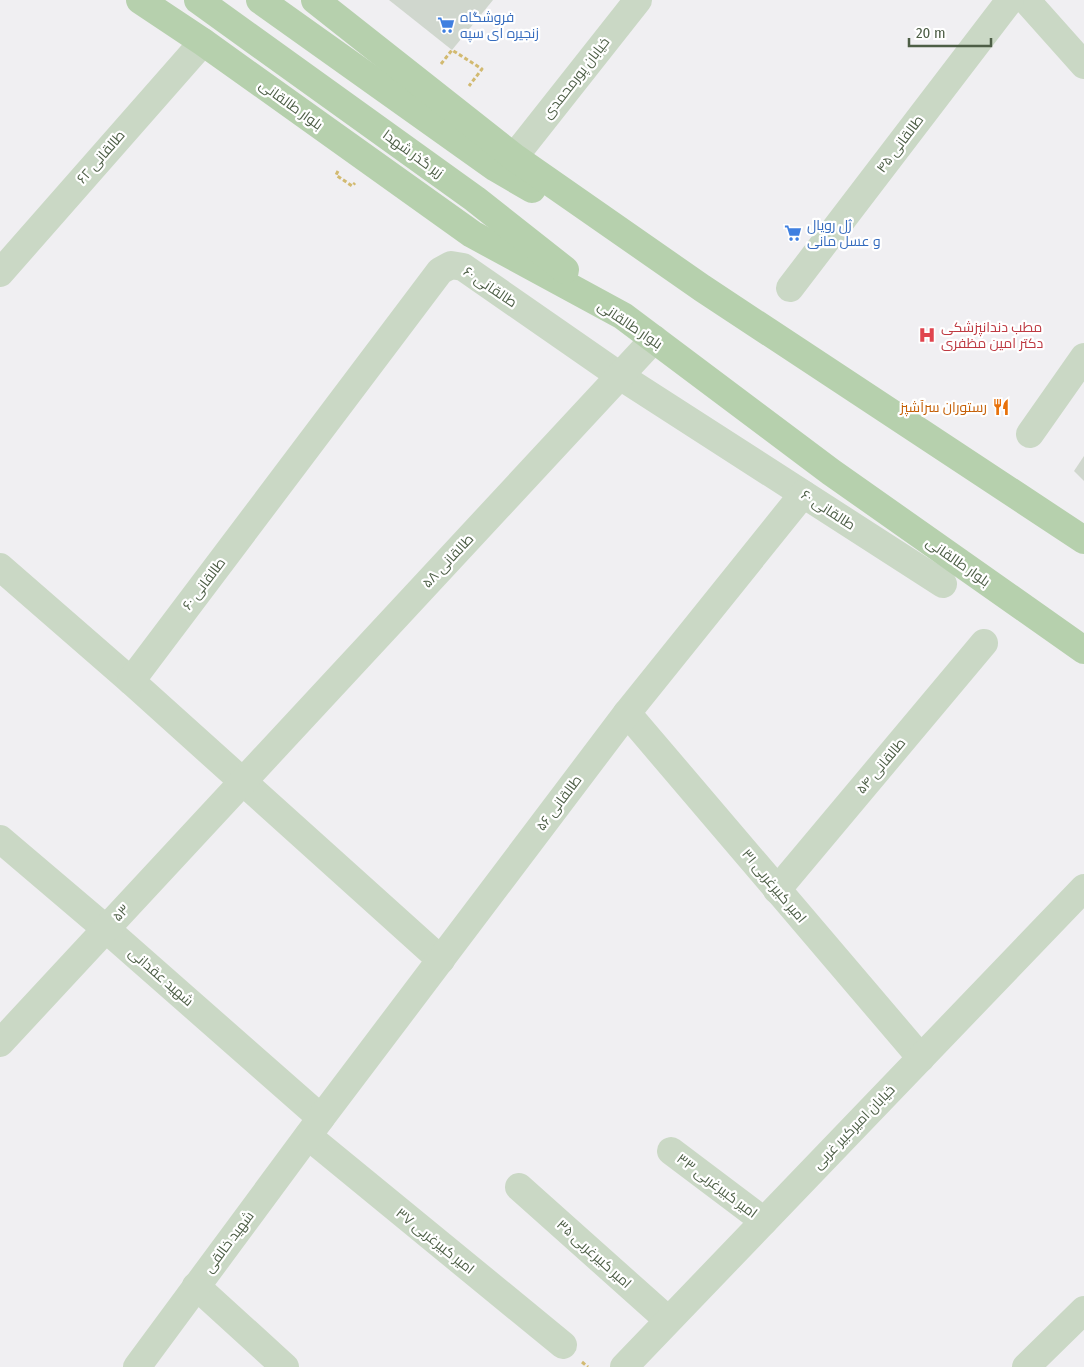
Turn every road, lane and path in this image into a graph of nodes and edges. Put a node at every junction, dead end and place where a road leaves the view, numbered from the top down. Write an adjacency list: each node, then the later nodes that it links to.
1 (140, 0): 8 (main road, بلوار طالقانی)
2 (198, 0): 18 (main road, زیر گذر شهدا)
3 (260, 0): 16 (main road)
4 (314, 0): 12 (main road)
5 (638, 0): 12 (street, خیابان پورمحمدی)
6 (1010, 0): 17 (street, طالقانی ۴۵)
7 (1026, 0): 10 (street)
8 (203, 42): 15 (street, طالقانی ۶۲); 18 (main road, بلوار طالقانی)
9 (452, 50): 11 (path)
10 (1084, 65)
11 (482, 69)
12 (514, 157): 16 (main road)
13 (336, 175): 14 (path)
14 (352, 186)
15 (0, 272)
16 (702, 288): 24 (main road)
17 (790, 288)
18 (623, 316): 19 (main road, بلوار طالقانی)
19 (654, 339): 21 (street, طالقانی ۵۸); 28 (main road, بلوار طالقانی)
20 (1084, 358): 22 (street)
21 (620, 376): 23 (street, طالقانی ۶۰); 29 (street, طالقانی ۶۰); 31 (street, طالقانی ۵۸)
22 (1030, 434)
23 (803, 494): 26 (street, طالقانی ۶۰); 30 (street, طالقانی ۵۶)
24 (1084, 540)
25 (0, 567): 29 (street)
26 (943, 584)
27 (984, 643): 34 (street, طالقانی ۵۴)
28 (1084, 650)
29 (131, 681): 31 (street)
30 (627, 713): 34 (street, امیر کبیرغربی ۳۱); 36 (street, طالقانی ۵۶)
31 (242, 782): 35 (street, ۵۳); 36 (street)
32 (0, 839): 35 (street, شهید عقدانی)
33 (1084, 888): 38 (street, خیابان امیرکبیر غربی)
34 (777, 890): 38 (street, امیر کبیرغربی ۳۱)
35 (106, 929): 37 (street, ۵۳); 39 (street, شهید عقدانی)
36 (441, 960): 39 (street, طالقانی ۵۶)
37 (0, 1043)
38 (920, 1058): 42 (street, خیابان امیرکبیر غربی)
39 (315, 1127): 43 (street, شهید خالقی); 46 (street, امیر کبیرغربی ۳۷)
40 (671, 1150): 42 (street, امیر کبیرغربی ۳۳)
41 (520, 1187): 45 (street, امیر کبیرغربی ۳۵)
42 (764, 1221): 45 (street, خیابان امیرکبیر غربی)
43 (196, 1286): 47 (street, شهید خالقی); 48 (street)
44 (1084, 1310): 50 (street)
45 (668, 1320): 49 (street, خیابان امیرکبیر غربی)
46 (563, 1345)
47 (137, 1367)
48 (285, 1367)
49 (624, 1367)
50 (1026, 1367)

